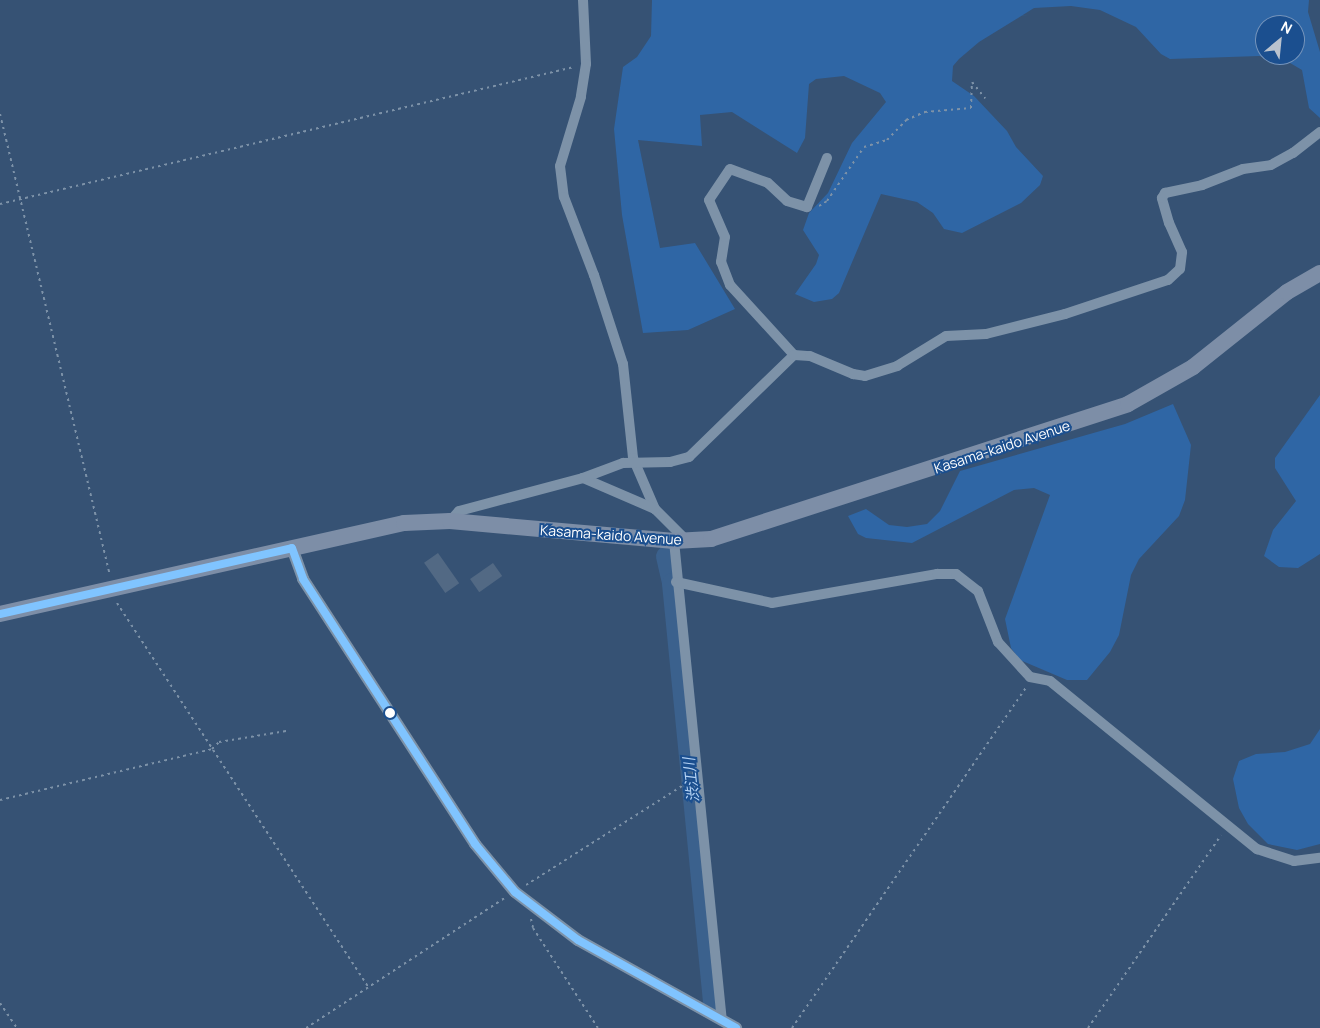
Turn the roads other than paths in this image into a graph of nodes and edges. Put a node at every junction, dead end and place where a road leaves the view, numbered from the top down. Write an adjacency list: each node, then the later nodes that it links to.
1 (583, 0): 6 (street)
2 (1320, 132): 5 (street)
3 (827, 158): 5 (street)
4 (1320, 273): 10 (main road, Kasama-kaido Avenue)
5 (794, 355): 6 (street)
6 (636, 464): 7 (street); 8 (street)
7 (583, 478): 8 (street); 9 (street)
8 (655, 509): 10 (street)
9 (450, 521): 10 (main road, Kasama-kaido Avenue); 11 (main road, Kasama-kaido Avenue)
10 (680, 541): 12 (street)
11 (292, 548): 13 (main road, Kasama-kaido Avenue); 15 (street)
12 (676, 582): 14 (street); 15 (street)
13 (0, 614)
14 (1320, 858)
15 (722, 1020): 16 (street)
16 (736, 1028)

